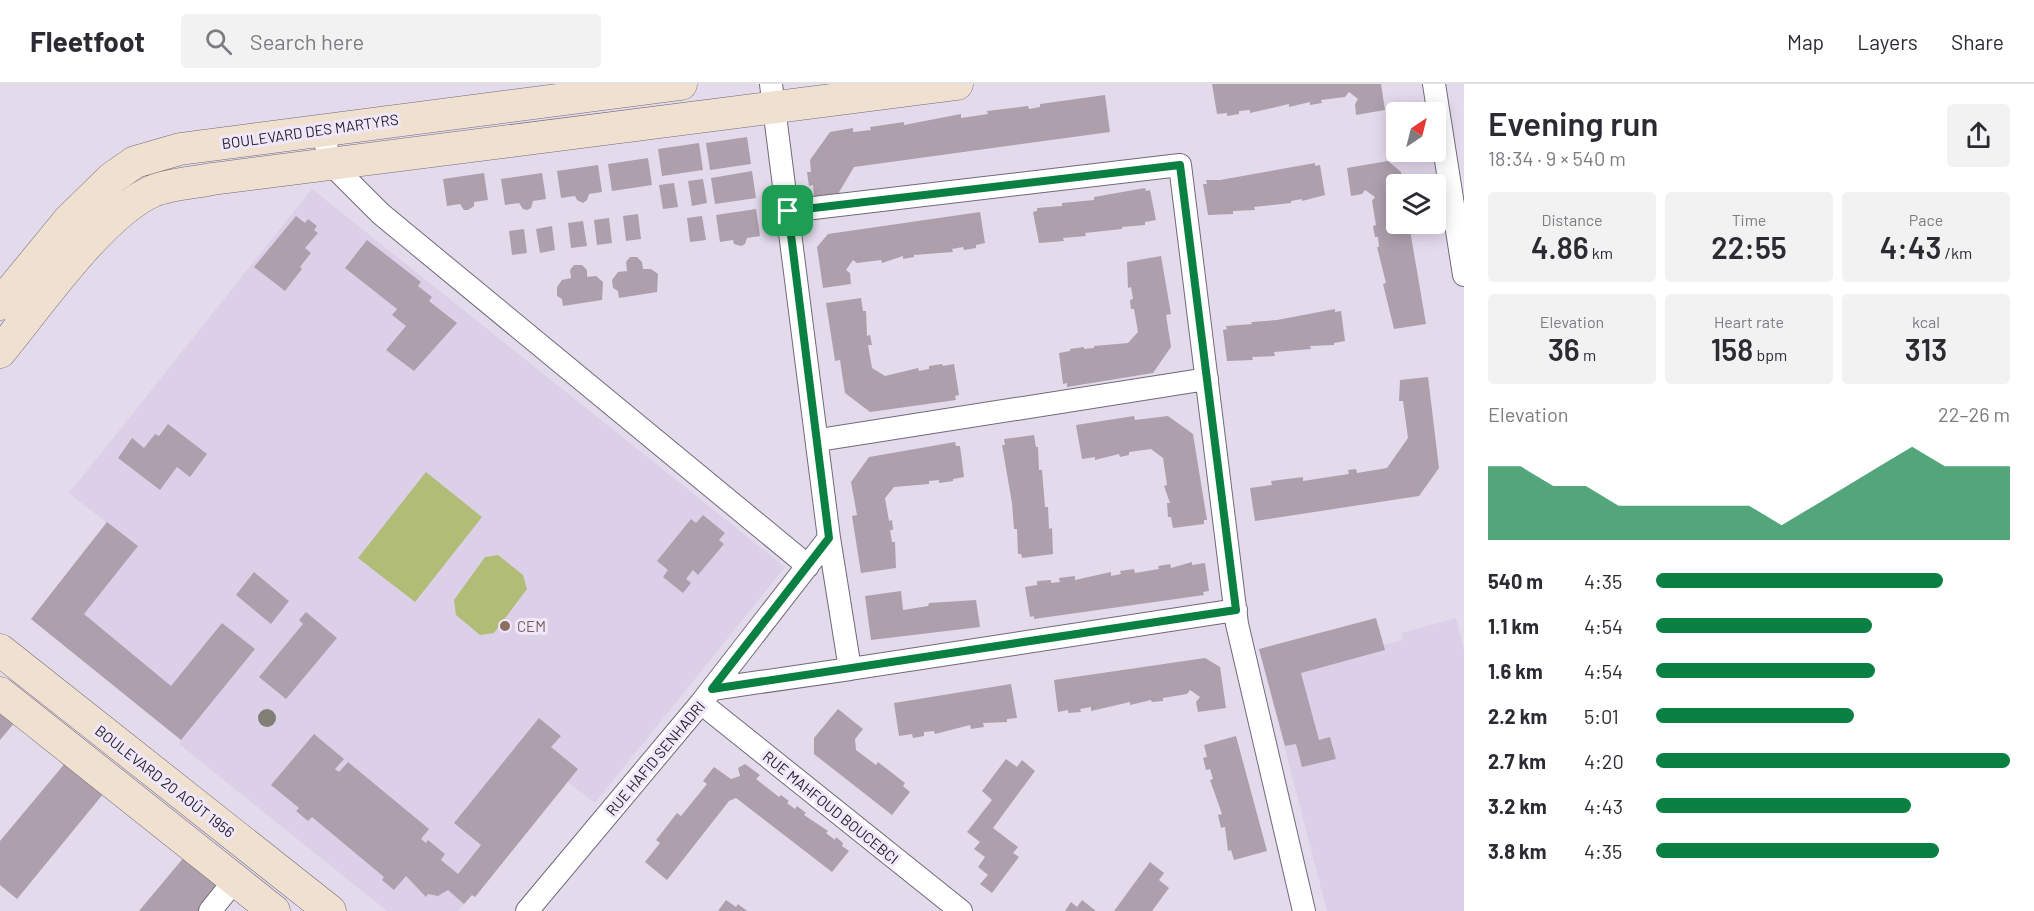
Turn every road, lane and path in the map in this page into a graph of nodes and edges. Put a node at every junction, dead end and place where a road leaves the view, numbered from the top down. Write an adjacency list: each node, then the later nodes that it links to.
1 (681, 84): 5 (street, BOULEVARD DES MARTYRS)
2 (957, 84): 4 (street)
3 (1434, 84): 8 (street)
4 (772, 96): 6 (street); 7 (street)
5 (321, 129): 6 (street); 9 (street, BOULEVARD DES MARTYRS)
6 (332, 165): 10 (street); 14 (street)
7 (788, 211): 11 (street); 12 (street)
8 (1464, 274)
9 (0, 304)
10 (0, 352)
11 (1207, 379): 12 (street); 15 (street)
12 (819, 440): 13 (street)
13 (829, 538): 14 (street, RUE HAFID SENHADRI); 17 (street)
14 (808, 566): 19 (street, RUE HAFID SENHADRI)
15 (1236, 610): 17 (street); 26 (street)
16 (0, 650): 23 (street, BOULEVARD 20 AOÛT 1956)
17 (850, 669): 19 (street)
18 (0, 693): 20 (street)
19 (707, 696): 24 (street, RUE HAFID SENHADRI); 25 (street, RUE MAHFOUD BOUCEBCI)
20 (235, 880): 21 (street); 22 (street)
21 (210, 911)
22 (274, 911)
23 (330, 911)
24 (527, 911)
25 (961, 911)
26 (1304, 911)

